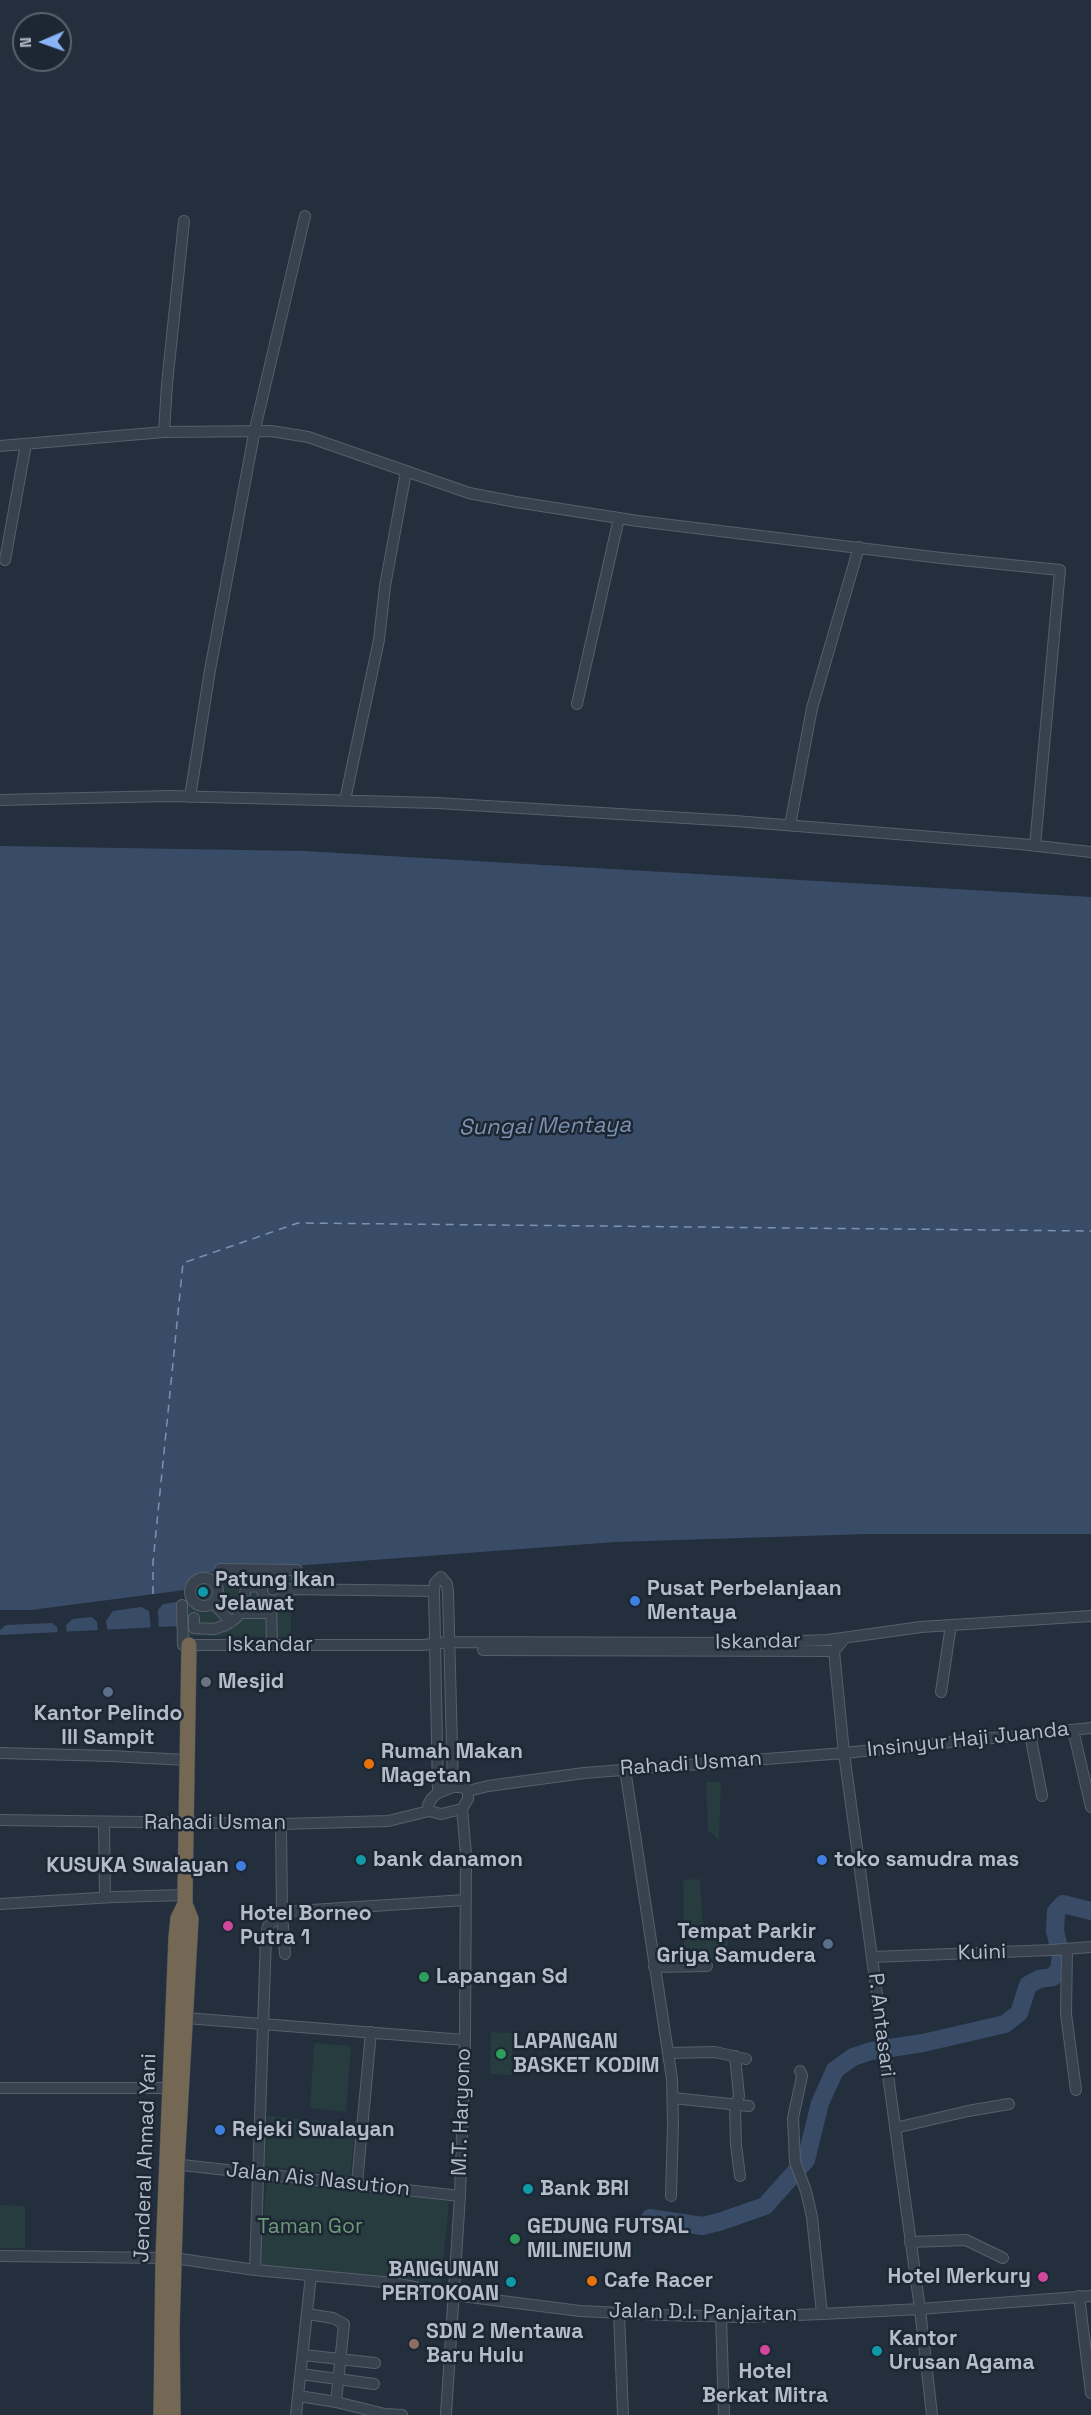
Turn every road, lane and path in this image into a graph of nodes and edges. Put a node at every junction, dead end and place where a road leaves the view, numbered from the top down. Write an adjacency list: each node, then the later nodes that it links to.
1 (305, 216): 3 (street)
2 (184, 221): 4 (street)
3 (255, 429): 4 (street); 7 (street); 12 (street)
4 (164, 432): 5 (street)
5 (26, 444): 6 (street); 10 (street)
6 (0, 446)
7 (406, 472): 8 (street); 14 (street)
8 (619, 518): 9 (street); 11 (street)
9 (859, 547): 15 (street); 16 (street)
10 (5, 560)
11 (577, 704)
12 (190, 797): 13 (street); 14 (street)
13 (0, 800)
14 (345, 800): 15 (street)
15 (790, 825): 16 (street)
16 (1035, 846): 17 (street)
17 (1091, 852)
18 (220, 1569): 21 (street)
19 (263, 1587): 20 (street); 23 (street); 26 (street)
20 (284, 1589): 21 (street); 23 (street)
21 (321, 1589): 22 (street)
22 (434, 1591): 35 (street); 36 (street)
23 (271, 1600): 27 (street)
24 (213, 1603): 30 (street)
25 (182, 1605): 33 (street)
26 (240, 1613): 27 (street); 30 (street)
27 (271, 1613): 34 (street)
28 (1091, 1616): 31 (street, Iskandar)
29 (194, 1618): 30 (street)
30 (231, 1622)
31 (951, 1625): 32 (street, Iskandar); 38 (street)
32 (844, 1639): 36 (street, Iskandar); 37 (street)
33 (186, 1645): 34 (street, Iskandar); 44 (highway, Jenderal Ahmad Yani)
34 (272, 1645): 35 (street, Iskandar)
35 (436, 1646): 36 (street, Iskandar); 48 (street)
36 (449, 1646): 37 (street, Iskandar); 46 (street)
37 (834, 1651): 42 (street, P. Antasari)
38 (942, 1692)
39 (1091, 1728): 40 (street, Insinyur Haji Juanda)
40 (1073, 1730): 41 (street, Insinyur Haji Juanda); 50 (street)
41 (1030, 1734): 42 (street, Insinyur Haji Juanda); 49 (street)
42 (844, 1753): 45 (street, Rahadi Usman); 65 (street, P. Antasari)
43 (0, 1754): 44 (street)
44 (187, 1760): 55 (highway, Jenderal Ahmad Yani)
45 (625, 1769): 47 (street, Rahadi Usman); 67 (street)
46 (453, 1787): 47 (street); 48 (street)
47 (468, 1791): 51 (street)
48 (438, 1793): 52 (street)
49 (1042, 1796)
50 (1091, 1807)
51 (462, 1809): 52 (street, Rahadi Usman); 59 (street, M.T. Haryono)
52 (429, 1811): 56 (street, Rahadi Usman)
53 (0, 1820): 54 (street, Rahadi Usman)
54 (104, 1823): 55 (street, Rahadi Usman); 57 (street)
55 (186, 1824): 56 (street, Rahadi Usman); 58 (highway, Jenderal Ahmad Yani)
56 (281, 1824): 61 (street)
57 (105, 1897): 58 (street); 60 (street)
58 (185, 1899): 68 (highway, Jenderal Ahmad Yani); 75 (highway, Jenderal Ahmad Yani)
59 (465, 1900): 61 (street); 71 (street, M.T. Haryono)
60 (0, 1904)
61 (282, 1914): 64 (street); 69 (street)
62 (1091, 1947): 63 (street, Kuini)
63 (1066, 1949): 65 (street, Kuini); 76 (street)
64 (285, 1954)
65 (872, 1957): 81 (street, P. Antasari)
66 (707, 1966): 67 (street)
67 (654, 1967): 72 (street)
68 (186, 2018): 69 (street); 82 (highway, Jenderal Ahmad Yani)
69 (264, 2024): 70 (street); 83 (street)
70 (370, 2032): 71 (street); 85 (street)
71 (465, 2040): 86 (street, M.T. Haryono)
72 (668, 2053): 77 (street); 79 (street)
73 (800, 2071): 100 (street)
74 (0, 2088): 75 (street)
75 (170, 2088): 82 (highway, Jenderal Ahmad Yani)
76 (1076, 2090)
77 (674, 2098): 79 (street); 87 (street)
78 (1009, 2104): 81 (street)
79 (735, 2106): 80 (street); 84 (street)
80 (748, 2106)
81 (895, 2128): 88 (street, P. Antasari)
82 (172, 2164): 83 (street, Jalan Ais Nasution); 90 (highway, Jenderal Ahmad Yani)
83 (259, 2173): 85 (street, Jalan Ais Nasution); 92 (street)
84 (740, 2176)
85 (357, 2183): 86 (street, Jalan Ais Nasution)
86 (460, 2196): 94 (street, M.T. Haryono)
87 (671, 2196)
88 (910, 2242): 91 (street); 97 (street, P. Antasari)
89 (0, 2256): 90 (street, Jalan D.I. Panjaitan)
90 (168, 2258): 92 (street, Jalan D.I. Panjaitan); 111 (highway, Jenderal Ahmad Yani); 112 (highway, Jenderal Ahmad Yani)
91 (1003, 2258)
92 (255, 2270): 93 (street, Jalan D.I. Panjaitan)
93 (311, 2275): 94 (street, Jalan D.I. Panjaitan); 99 (street)
94 (454, 2295): 98 (street, Jalan D.I. Panjaitan); 115 (street, M.T. Haryono)
95 (1079, 2296): 96 (street, Jalan D.I. Panjaitan); 97 (street, Jalan D.I. Panjaitan); 108 (street)
96 (1091, 2296)
97 (920, 2310): 100 (street, Jalan D.I. Panjaitan); 118 (street, P. Antasari)
98 (619, 2313): 101 (street, Jalan D.I. Panjaitan); 116 (street)
99 (307, 2314): 102 (street); 103 (street)
100 (822, 2314): 101 (street, Jalan D.I. Panjaitan)
101 (721, 2316): 117 (street)
102 (304, 2355): 103 (street); 105 (street)
103 (340, 2360): 104 (street); 106 (street)
104 (375, 2363)
105 (301, 2374): 106 (street); 109 (street)
106 (337, 2380): 107 (street); 110 (street)
107 (374, 2384)
108 (1091, 2393)
109 (299, 2396): 110 (street); 113 (street)
110 (336, 2402): 114 (street)
111 (161, 2415)
112 (173, 2415)
113 (296, 2415)
114 (402, 2415)
115 (446, 2415)
116 (623, 2415)
117 (724, 2415)
118 (932, 2415)

